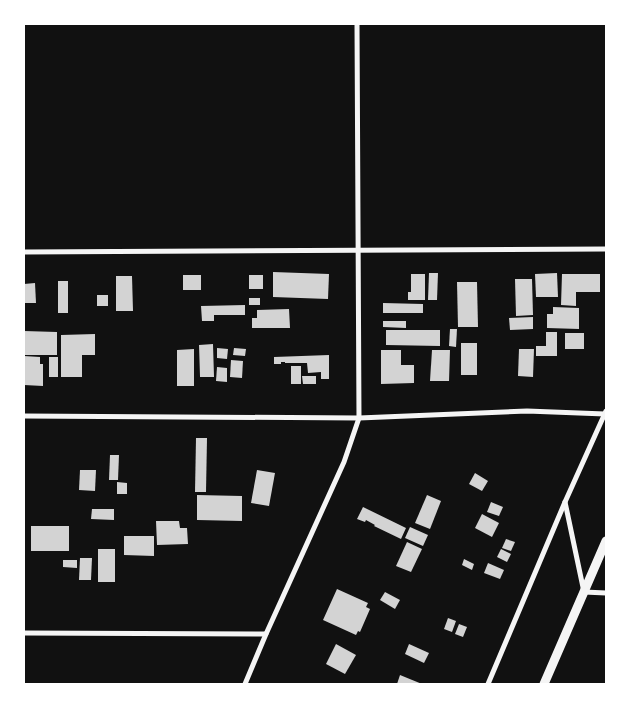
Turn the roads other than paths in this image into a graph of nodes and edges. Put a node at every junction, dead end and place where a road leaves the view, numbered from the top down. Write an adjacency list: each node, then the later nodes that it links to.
1 (357, 24): 2 (street)
2 (359, 249): 3 (street); 4 (street); 7 (street)
3 (606, 249)
4 (24, 252)
5 (606, 412): 7 (street); 8 (street)
6 (24, 416): 7 (street)
7 (360, 418): 13 (street)
8 (565, 502): 10 (street); 15 (street)
9 (606, 542): 10 (street)
10 (584, 592): 11 (street); 16 (street)
11 (606, 593)
12 (24, 632): 13 (street)
13 (266, 634): 14 (street)
14 (245, 684)
15 (488, 684)
16 (544, 684)

